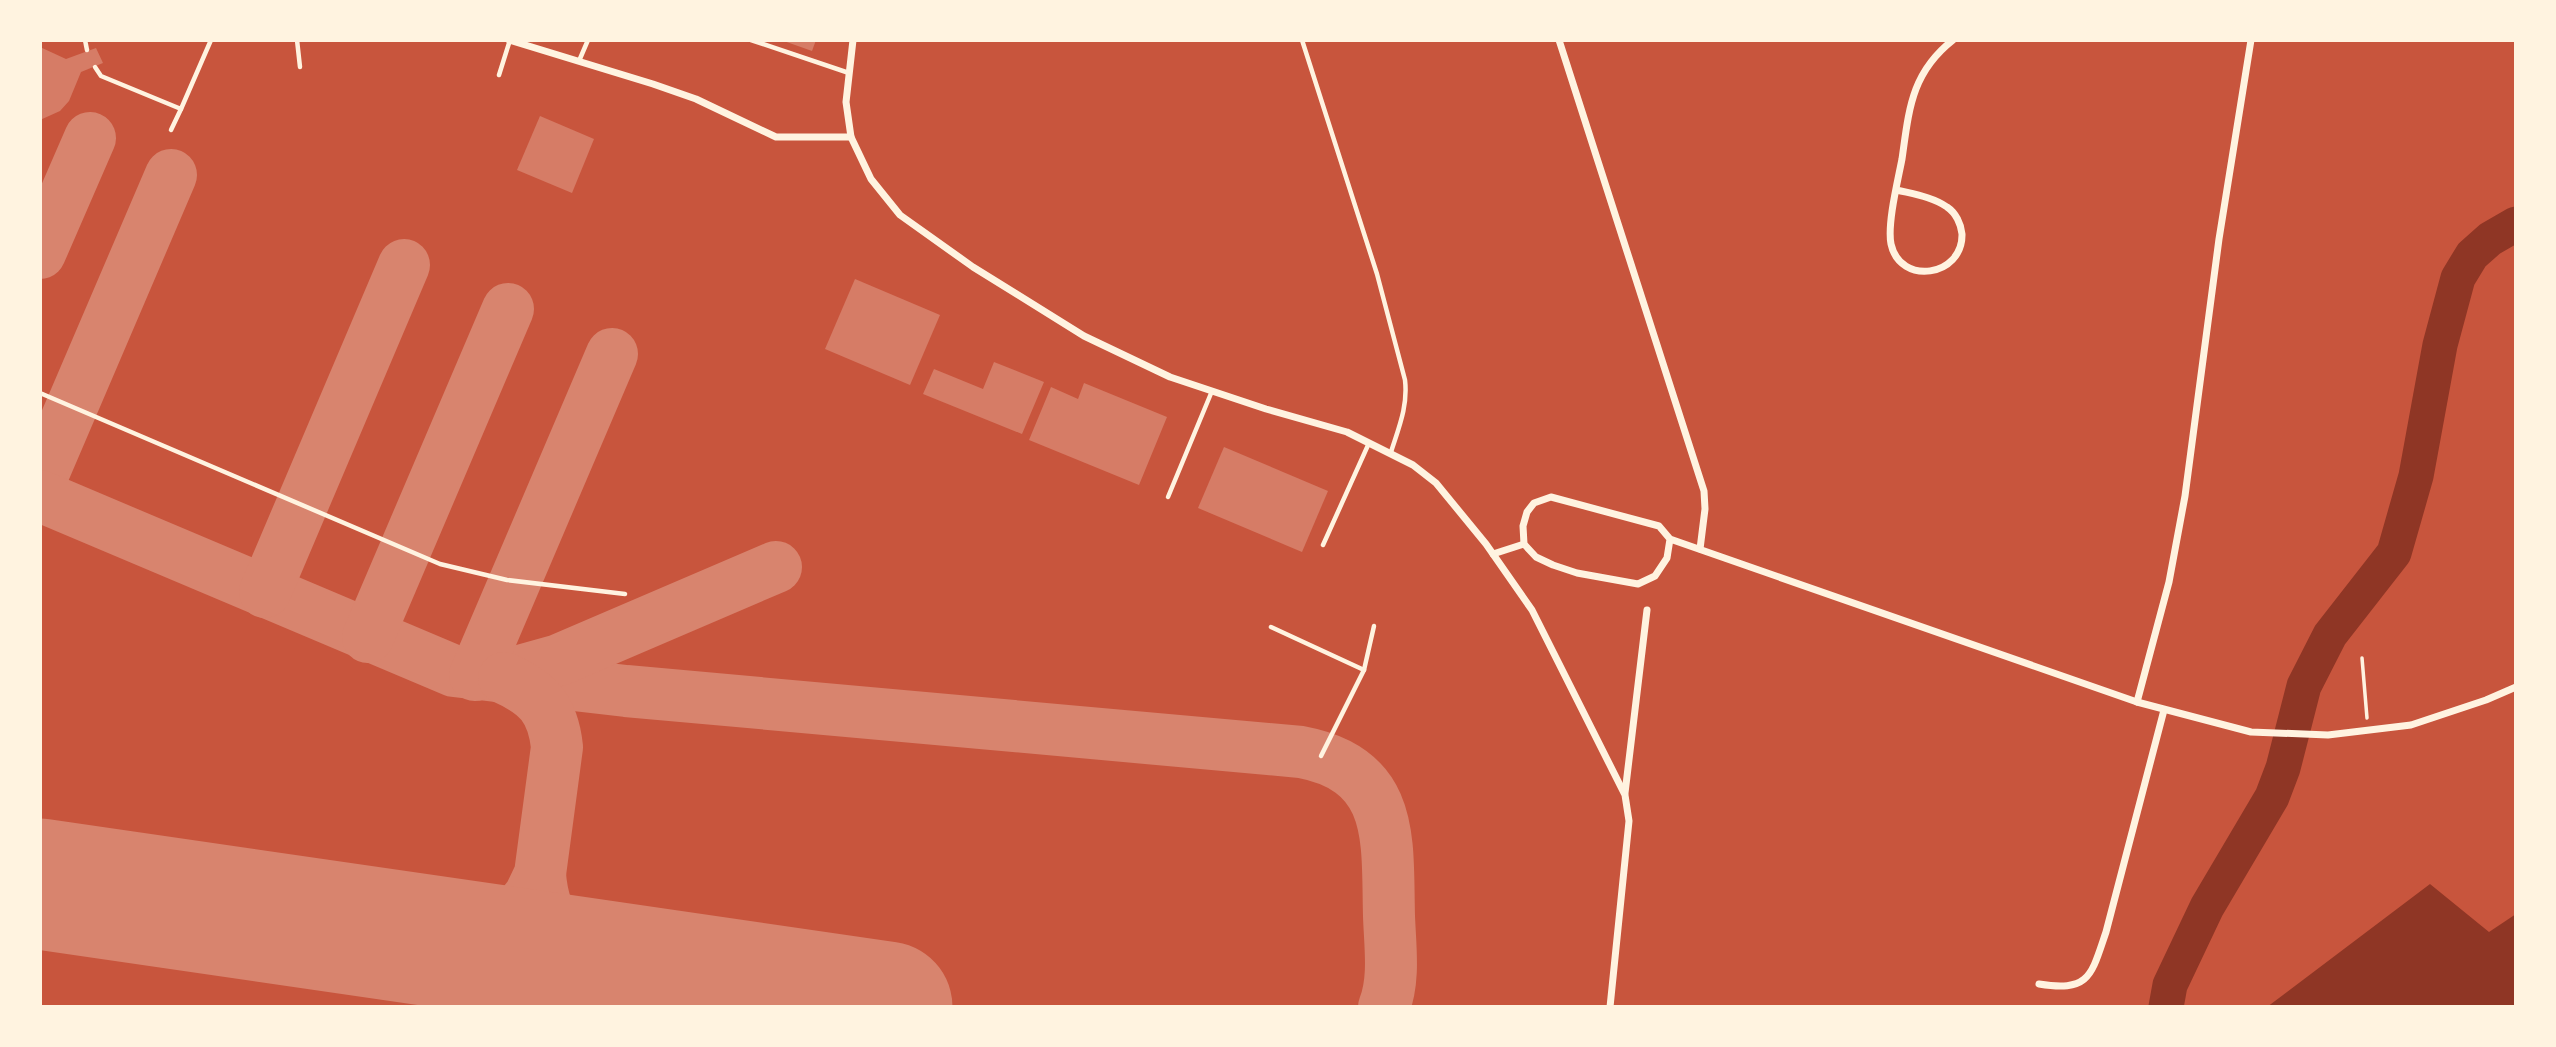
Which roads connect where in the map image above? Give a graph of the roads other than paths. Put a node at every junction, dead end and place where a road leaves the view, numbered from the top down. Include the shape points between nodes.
1 (85, 40) edge
2 (211, 40) edge
3 (297, 40) edge
4 (510, 40) edge
5 (588, 40) edge
6 (853, 40) edge
7 (1302, 40) edge
8 (1559, 40) edge
9 (1953, 40) edge
10 (2251, 40) edge
11 (753, 41) edge
12 (531, 43) edge
13 (87, 50) dead end
14 (579, 61) junction
15 (95, 67) dead end
16 (300, 67) dead end
17 (849, 73) junction
18 (499, 75) dead end
19 (181, 109) junction
20 (171, 130) dead end
21 (851, 137) junction
22 (1896, 190) junction
23 (1212, 391) junction
24 (40, 393) edge
25 (1370, 442) junction
26 (1391, 452) junction
27 (1168, 497) dead end
28 (1671, 539) junction
29 (1524, 544) junction
30 (1323, 545) dead end
31 (1700, 549) junction
32 (1493, 554) junction
33 (625, 594) dead end
34 (1647, 610) dead end
35 (1374, 626) dead end
36 (1271, 627) dead end
37 (1364, 670) junction
38 (2516, 687) edge
39 (2137, 702) junction
40 (2164, 710) junction
41 (1321, 756) dead end
42 (1625, 795) junction
43 (2039, 984) dead end
44 (1610, 1007) edge

1 - 13 lane
2 - 19 lane
3 - 16 lane
4 - 12 street
4 - 18 lane
5 - 14 lane
6 - 17 street
7 - 26 lane via 1377,274 1405,380 1404,413
8 - 31 street via 1704,491
9 - 22 street via 1929,62 1913,93
10 - 39 street via 2185,496 2169,582
11 - 17 lane
12 - 14 street
14 - 21 street via 696,99 776,137
15 - 19 lane via 101,76
17 - 21 street via 846,102
19 - 20 lane
21 - 23 street via 870,179 900,215 937,243 1084,336 1170,377
22 - 22 street via 1890,229 1893,251 1908,268 1941,269 1958,253 1962,230 1958,218 1939,202
23 - 25 street
23 - 27 lane
24 - 33 lane via 440,564 507,580
25 - 26 street
25 - 30 lane
26 - 32 street via 1436,483
28 - 29 street via 1656,576 1638,584 1553,565
28 - 29 street via 1659,526 1551,497 1534,503 1527,512
28 - 31 street
29 - 32 street
31 - 39 street
32 - 42 street via 1532,610
34 - 42 street
35 - 37 lane
36 - 37 lane
37 - 41 lane
38 - 40 street via 2411,725 2328,734 2251,732
39 - 40 street
40 - 43 street via 2095,966 2083,981 2063,988
42 - 44 street via 1629,821

